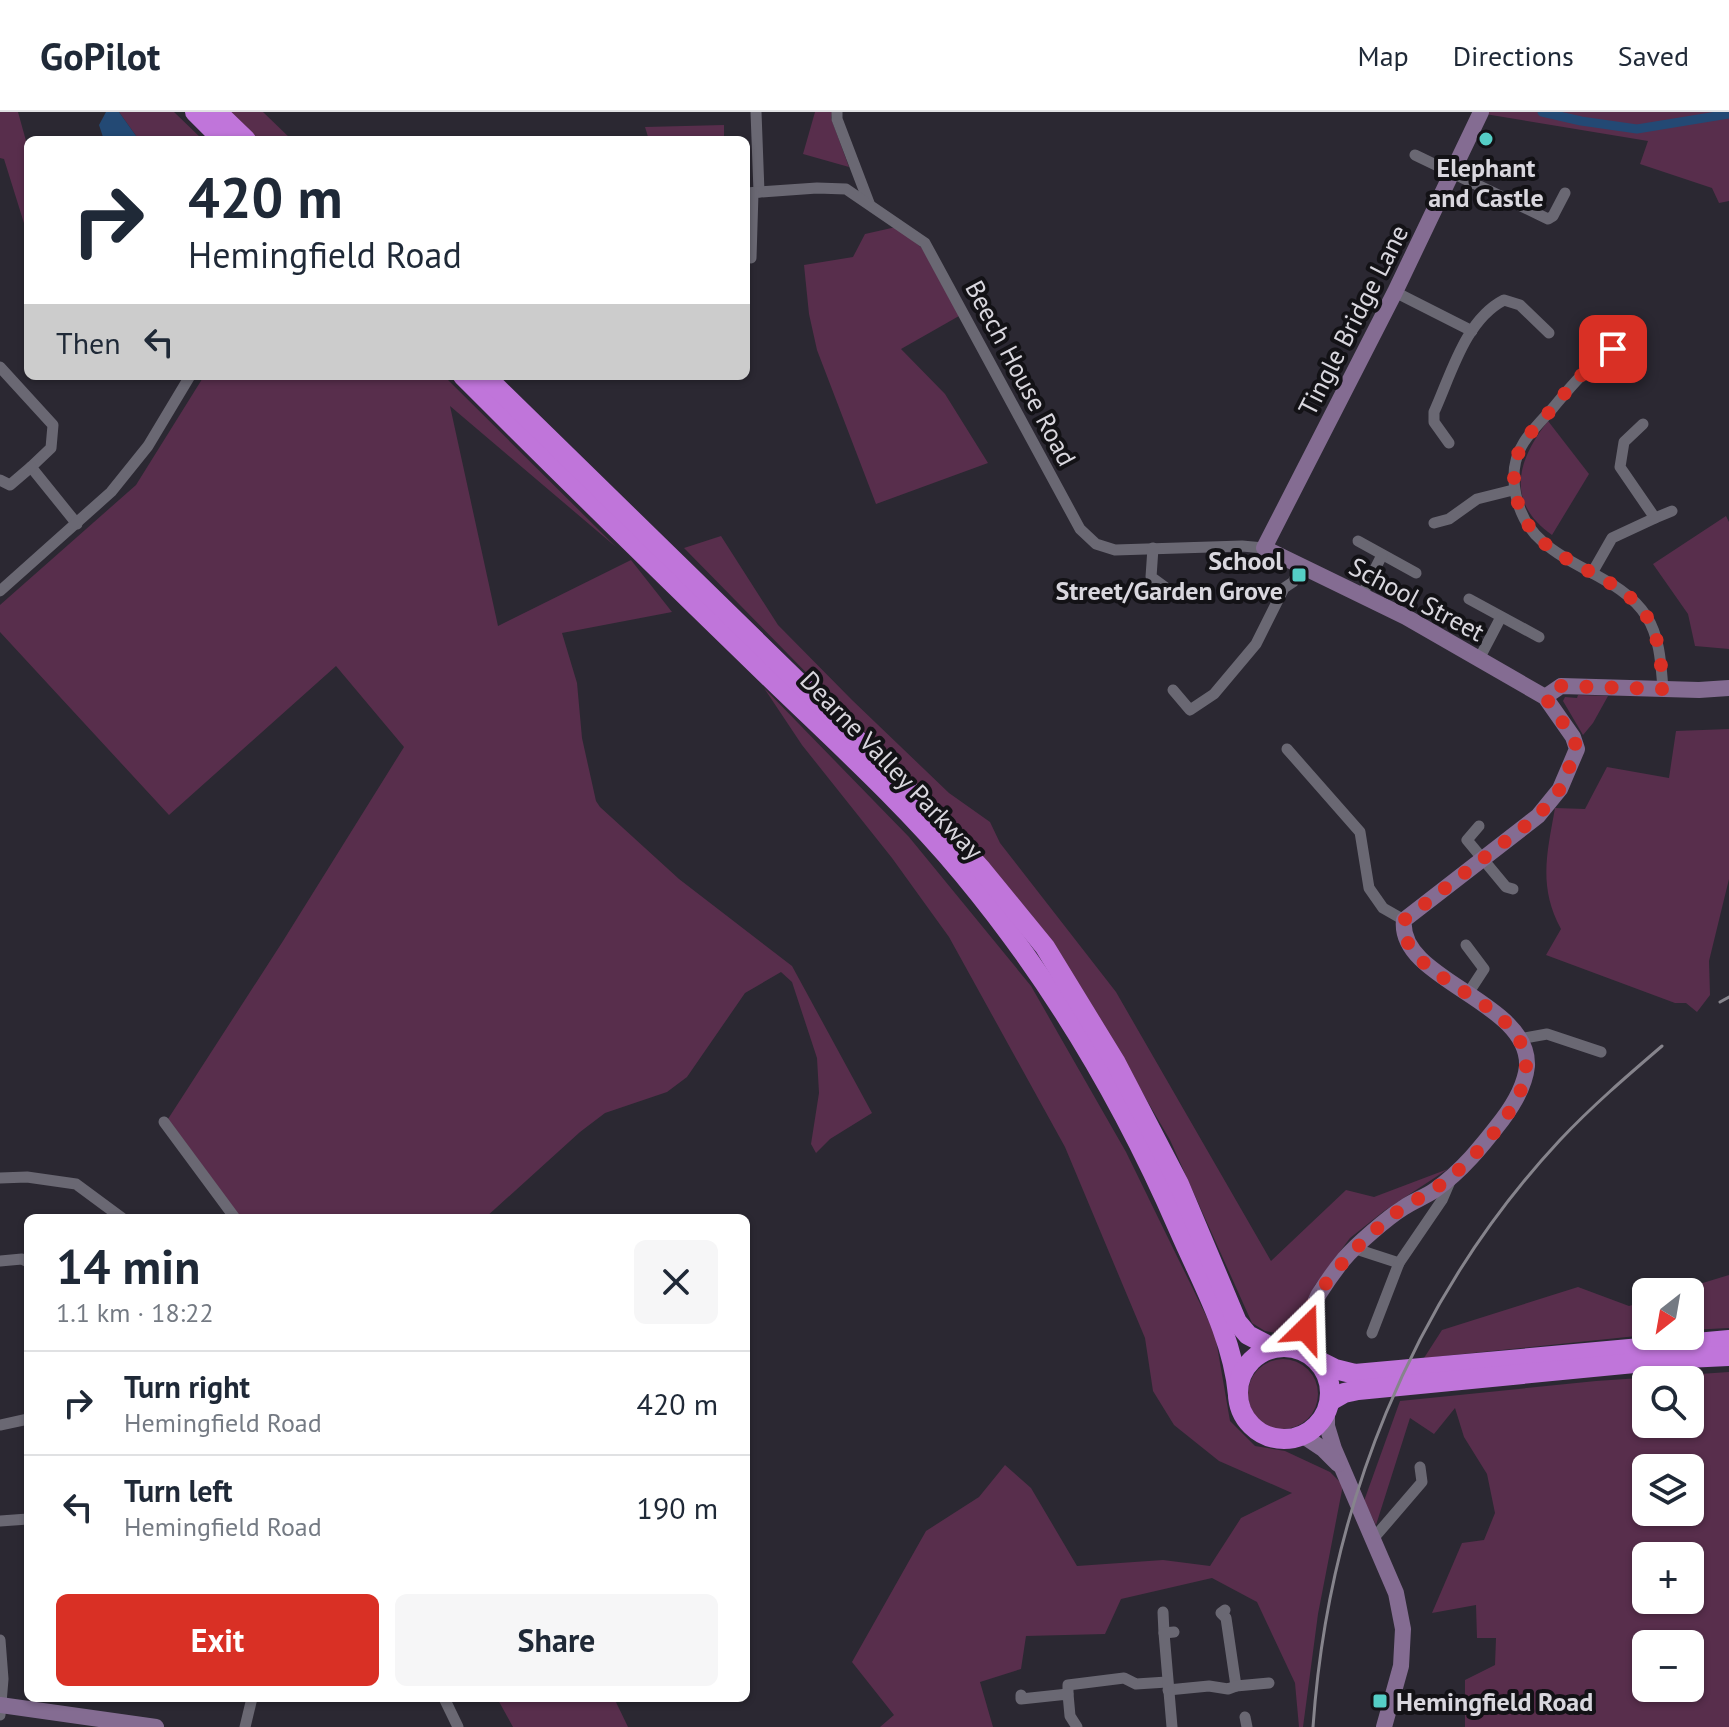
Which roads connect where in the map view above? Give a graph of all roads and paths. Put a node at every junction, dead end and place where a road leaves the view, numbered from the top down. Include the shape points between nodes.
1 (195, 112) edge
2 (217, 112) edge
3 (756, 112) edge
4 (837, 112) edge
5 (1481, 112) edge
6 (219, 136) edge
7 (242, 136) edge
8 (1415, 155) dead end
9 (1453, 172) junction
10 (753, 193) edge
11 (1565, 193) dead end
12 (869, 203) junction
13 (751, 258) dead end
14 (1395, 292) junction
15 (1472, 331) junction
16 (1549, 333) dead end
17 (1613, 349) dead end
18 (0, 367) edge
19 (188, 380) edge
20 (467, 380) edge
21 (489, 380) edge
22 (1643, 424) dead end
23 (1449, 443) dead end
24 (31, 467) junction
25 (1620, 467) junction
26 (1606, 470) dead end
27 (5, 482) edge
28 (1513, 490) junction
29 (1672, 511) dead end
30 (1655, 518) junction
31 (1434, 523) dead end
32 (77, 524) junction
33 (1358, 541) dead end
34 (1153, 548) junction
35 (1264, 548) junction
36 (1382, 555) junction
37 (1301, 566) junction
38 (1416, 573) dead end
39 (1592, 573) junction
40 (1166, 588) dead end
41 (0, 591) edge
42 (1362, 595) junction
43 (1469, 599) dead end
44 (1501, 617) junction
45 (1539, 637) dead end
46 (1479, 659) junction
47 (1729, 688) edge
48 (1663, 689) junction
49 (1173, 690) dead end
50 (1545, 697) junction
51 (1287, 749) dead end
52 (1479, 826) dead end
53 (1482, 858) junction
54 (1513, 889) dead end
55 (1404, 920) junction
56 (1466, 945) dead end
57 (1467, 995) junction
58 (1519, 1039) junction
59 (1601, 1052) dead end
60 (164, 1122) dead end
61 (1453, 1175) junction
62 (0, 1178) edge
63 (117, 1214) edge
64 (232, 1214) edge
65 (1356, 1249) junction
66 (24, 1260) edge
67 (0, 1261) edge
68 (1399, 1263) junction
69 (1306, 1321) junction
70 (1372, 1333) dead end
71 (1729, 1340) edge
72 (1276, 1348) junction
73 (1729, 1356) edge
74 (1315, 1358) junction
75 (1440, 1374) junction
76 (1357, 1382) junction
77 (1238, 1395) junction
78 (1328, 1405) junction
79 (24, 1420) edge
80 (0, 1425) edge
81 (1302, 1435) junction
82 (1420, 1467) dead end
83 (1342, 1470) junction
84 (24, 1519) edge
85 (0, 1521) edge
86 (1373, 1539) junction
87 (1225, 1610) dead end
88 (1163, 1612) dead end
89 (0, 1640) edge
90 (1269, 1683) dead end
91 (1168, 1686) junction
92 (1236, 1686) junction
93 (1068, 1694) junction
94 (1021, 1695) dead end
95 (251, 1702) edge
96 (446, 1702) edge
97 (0, 1709) edge
98 (156, 1727) edge
99 (245, 1727) edge
100 (458, 1727) edge
101 (1077, 1727) edge
102 (1172, 1727) edge
103 (1384, 1727) edge

1 - 6 highway
2 - 7 highway
3 - 10 street
4 - 12 street
5 - 9 street, Tingle Bridge Lane
8 - 9 street
9 - 11 street via 1548,219
9 - 14 street, Tingle Bridge Lane
10 - 12 street, Beech House Road via 846,189
10 - 13 street
12 - 34 street, Beech House Road via 925,243 934,256 1080,529 1096,544 1115,550
14 - 15 street
14 - 35 street, Tingle Bridge Lane
15 - 16 street via 1491,307 1504,300 1520,305
15 - 23 street via 1434,412 1434,422
17 - 28 street via 1586,368 1523,443
18 - 24 street via 53,425 51,448
19 - 32 street via 148,446
20 - 77 highway, Dearne Valley Parkway via 897,801 963,874 1033,965 1162,1189 1225,1335
21 - 72 highway, Dearne Valley Parkway via 920,801 1045,947 1116,1063 1179,1184 1237,1322 1248,1335
22 - 25 street via 1627,438
24 - 27 street
24 - 32 street
25 - 26 street
25 - 30 street
28 - 31 street via 1477,499
28 - 39 street via 1543,542
29 - 30 street
30 - 39 street via 1612,538
32 - 41 street
33 - 36 street
34 - 35 street, Beech House Road
34 - 40 street via 1151,577
35 - 37 street, School Street
36 - 38 street
36 - 42 street
37 - 42 street, School Street
37 - 49 street via 1256,644 1214,694 1190,710
39 - 48 street via 1630,598 1648,618 1659,649
42 - 46 street, School Street
43 - 44 street
44 - 45 street
44 - 46 street
46 - 50 street, School Street
47 - 48 street
48 - 50 street via 1561,686
50 - 53 street via 1577,749 1560,789 1538,816
51 - 55 street via 1360,832 1369,888 1383,908
52 - 53 street via 1467,840
53 - 54 street
53 - 55 street
55 - 57 street via 1407,944
56 - 57 street via 1484,969
57 - 58 street via 1500,1016
58 - 59 street via 1547,1034
58 - 61 street via 1527,1063 1523,1085 1478,1151
60 - 64 street
61 - 65 street via 1400,1210
61 - 68 street
62 - 63 street via 76,1184
65 - 68 street
65 - 69 street via 1319,1294
66 - 67 street
68 - 70 street
69 - 72 street
69 - 74 street
71 - 75 highway
72 - 74 highway via 1297,1349
72 - 77 highway via 1247,1366
73 - 75 highway
74 - 76 highway
74 - 78 highway via 1328,1379
75 - 76 highway
76 - 78 highway
77 - 81 highway via 1245,1416 1261,1432 1282,1439
78 - 81 highway via 1318,1425
78 - 83 street via 1329,1434
79 - 80 street
81 - 83 street
82 - 86 street via 1422,1482
83 - 86 street
84 - 85 street
86 - 103 street via 1396,1593 1403,1629 1401,1666
87 - 92 street via 1221,1613
88 - 91 street via 1169,1633
89 - 97 street
90 - 92 street
91 - 92 street
91 - 93 street via 1124,1678 1068,1685
91 - 102 street
93 - 94 street
93 - 101 street
95 - 99 street
96 - 100 street
97 - 98 street

